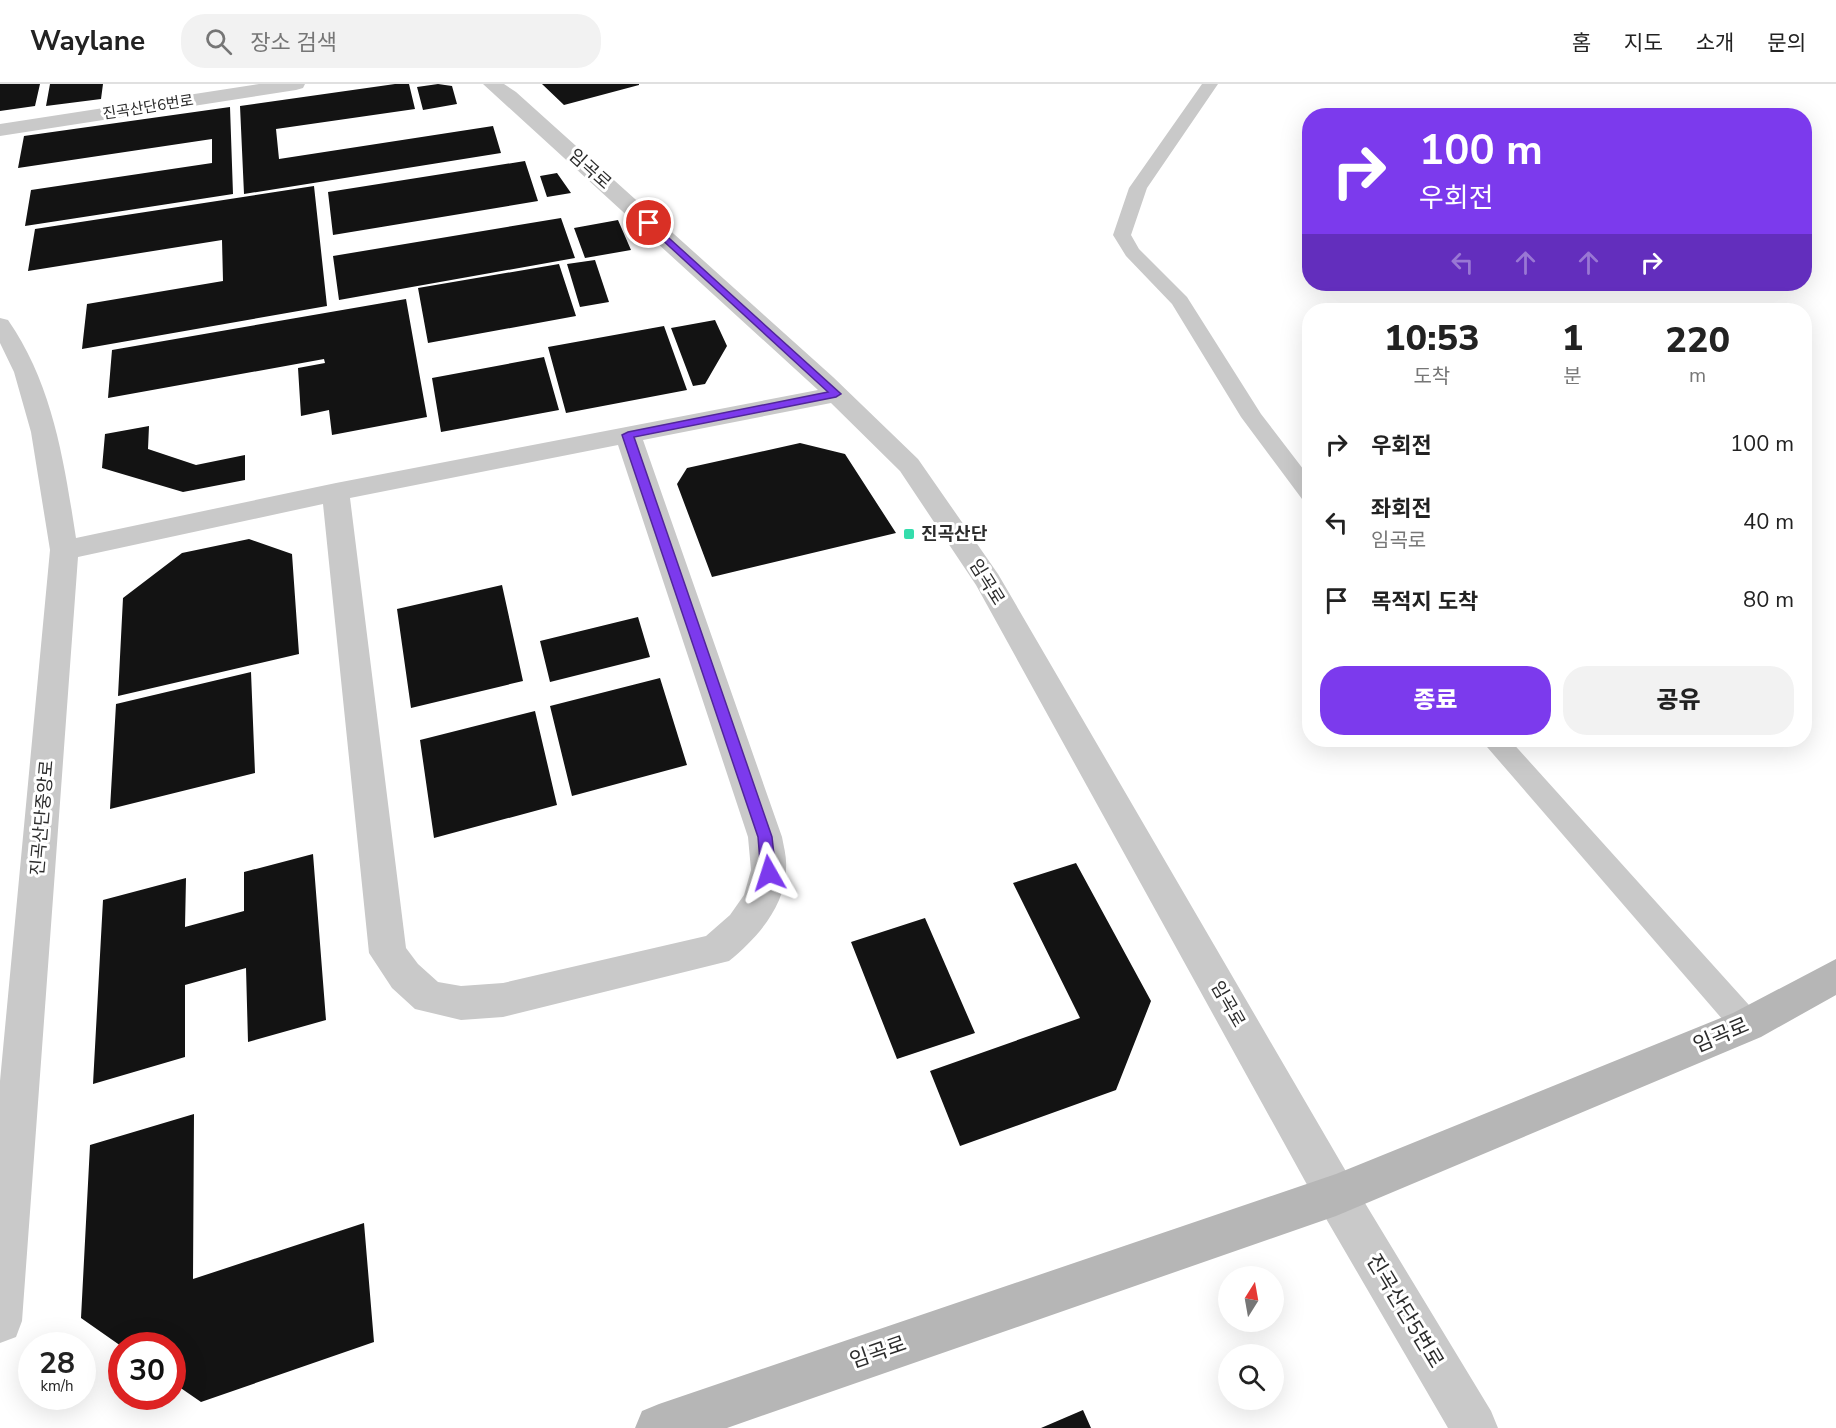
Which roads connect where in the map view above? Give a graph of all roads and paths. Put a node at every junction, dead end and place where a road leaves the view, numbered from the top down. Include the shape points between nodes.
1 (296, 84) edge
2 (492, 84) edge
3 (1210, 84) edge
4 (0, 130) edge
5 (0, 324) edge
6 (836, 394) junction
7 (628, 435) junction
8 (1302, 483) edge
9 (336, 492) junction
10 (64, 550) junction
11 (1500, 747) edge
12 (1836, 976) edge
13 (1747, 1025) junction
14 (1336, 1195) junction
15 (0, 1322) edge
16 (659, 1428) edge
17 (1474, 1428) edge

1 - 4 street, 진곡산단6번로
2 - 6 street, 임곡로
3 - 8 lane via 1138,188 1122,235 1132,252 1180,301 1252,417
5 - 10 street, 진곡산단중앙로 via 32,384 54,482
6 - 7 street
6 - 14 street, 임곡로 via 909,465 988,581
7 - 9 street
7 - 9 street via 765,837 769,873 759,903 744,927 717,950 503,1000 461,1003 428,998 388,953
9 - 10 street
10 - 15 street, 진곡산단중앙로
11 - 13 lane
12 - 13 main road, 임곡로
13 - 14 main road, 임곡로
14 - 16 main road, 임곡로
14 - 17 street, 진곡산단5번로

